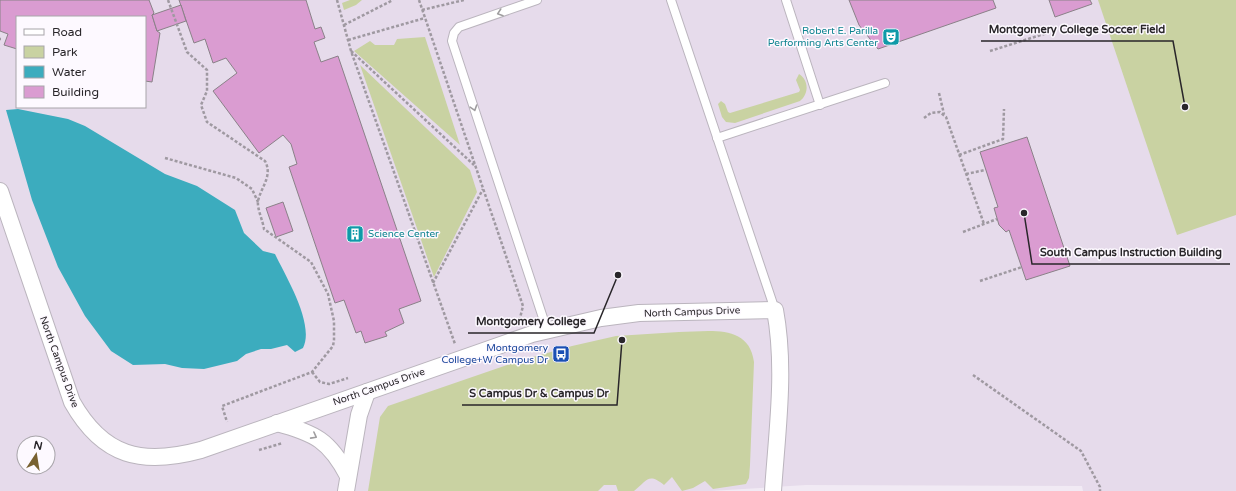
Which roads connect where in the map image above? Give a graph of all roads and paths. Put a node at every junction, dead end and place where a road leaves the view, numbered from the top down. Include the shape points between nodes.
1 (168, 0) edge
2 (337, 0) edge
3 (393, 0) edge
4 (419, 0) edge
5 (464, 0) edge
6 (537, 0) edge
7 (671, 0) edge
8 (786, 0) edge
9 (422, 10) junction
10 (425, 18) junction
11 (344, 25) junction
12 (1047, 33) dead end
13 (348, 40) junction
14 (351, 51) junction
15 (990, 51) dead end
16 (884, 83) dead end
17 (939, 93) dead end
18 (820, 104) junction
19 (1004, 109) dead end
20 (944, 114) junction
21 (924, 118) dead end
22 (717, 138) junction
23 (959, 155) junction
24 (164, 158) dead end
25 (475, 166) junction
26 (985, 170) dead end
27 (966, 174) junction
28 (483, 189) junction
29 (0, 191) edge
30 (258, 202) junction
31 (997, 219) dead end
32 (984, 224) junction
33 (963, 232) dead end
34 (1022, 267) dead end
35 (980, 281) dead end
36 (433, 284) junction
37 (775, 310) junction
38 (520, 318) dead end
39 (547, 330) junction
40 (455, 344) dead end
41 (973, 375) dead end
42 (367, 392) junction
43 (227, 422) dead end
44 (277, 423) junction
45 (288, 442) dead end
46 (254, 451) dead end
47 (347, 484) edge
48 (773, 491) edge
49 (1100, 491) edge

1 - 30 path via 187,52 208,70 207,91 201,105 207,122 265,161 268,167
2 - 11 path
3 - 11 path
4 - 9 path
5 - 9 path
6 -> 39 lane via 459,27 454,33 453,46
7 - 22 lane
8 - 18 lane
9 - 10 path
10 - 13 path
10 - 25 path
11 - 13 path
12 - 15 path
13 - 14 path
14 - 25 path
14 - 36 path
16 - 18 lane
17 - 20 path
18 - 22 lane
19 - 23 path via 1003,139
20 - 21 path via 931,113
20 - 23 path
22 - 37 lane
23 - 27 path
24 - 30 path via 236,178 252,189
25 - 28 path
26 - 27 path
27 - 32 path
28 - 36 path
28 - 38 path via 524,306
29 - 44 street, North Campus Drive via 67,388 83,422 96,434 114,448 133,455 156,458 180,456 201,450
30 - 43 path via 264,229 311,262 328,294 334,321 334,340 333,346 312,372 222,406
31 - 32 path
32 - 33 path
34 - 35 path
36 - 40 path
37 - 39 street, North Campus Drive via 639,313
37 - 48 street via 780,335 780,375
39 - 42 street, North Campus Drive
41 - 49 path via 1081,451
42 - 44 street, North Campus Drive
42 - 47 street via 359,415
44 -> 47 street via 304,431 331,448
45 - 46 path

